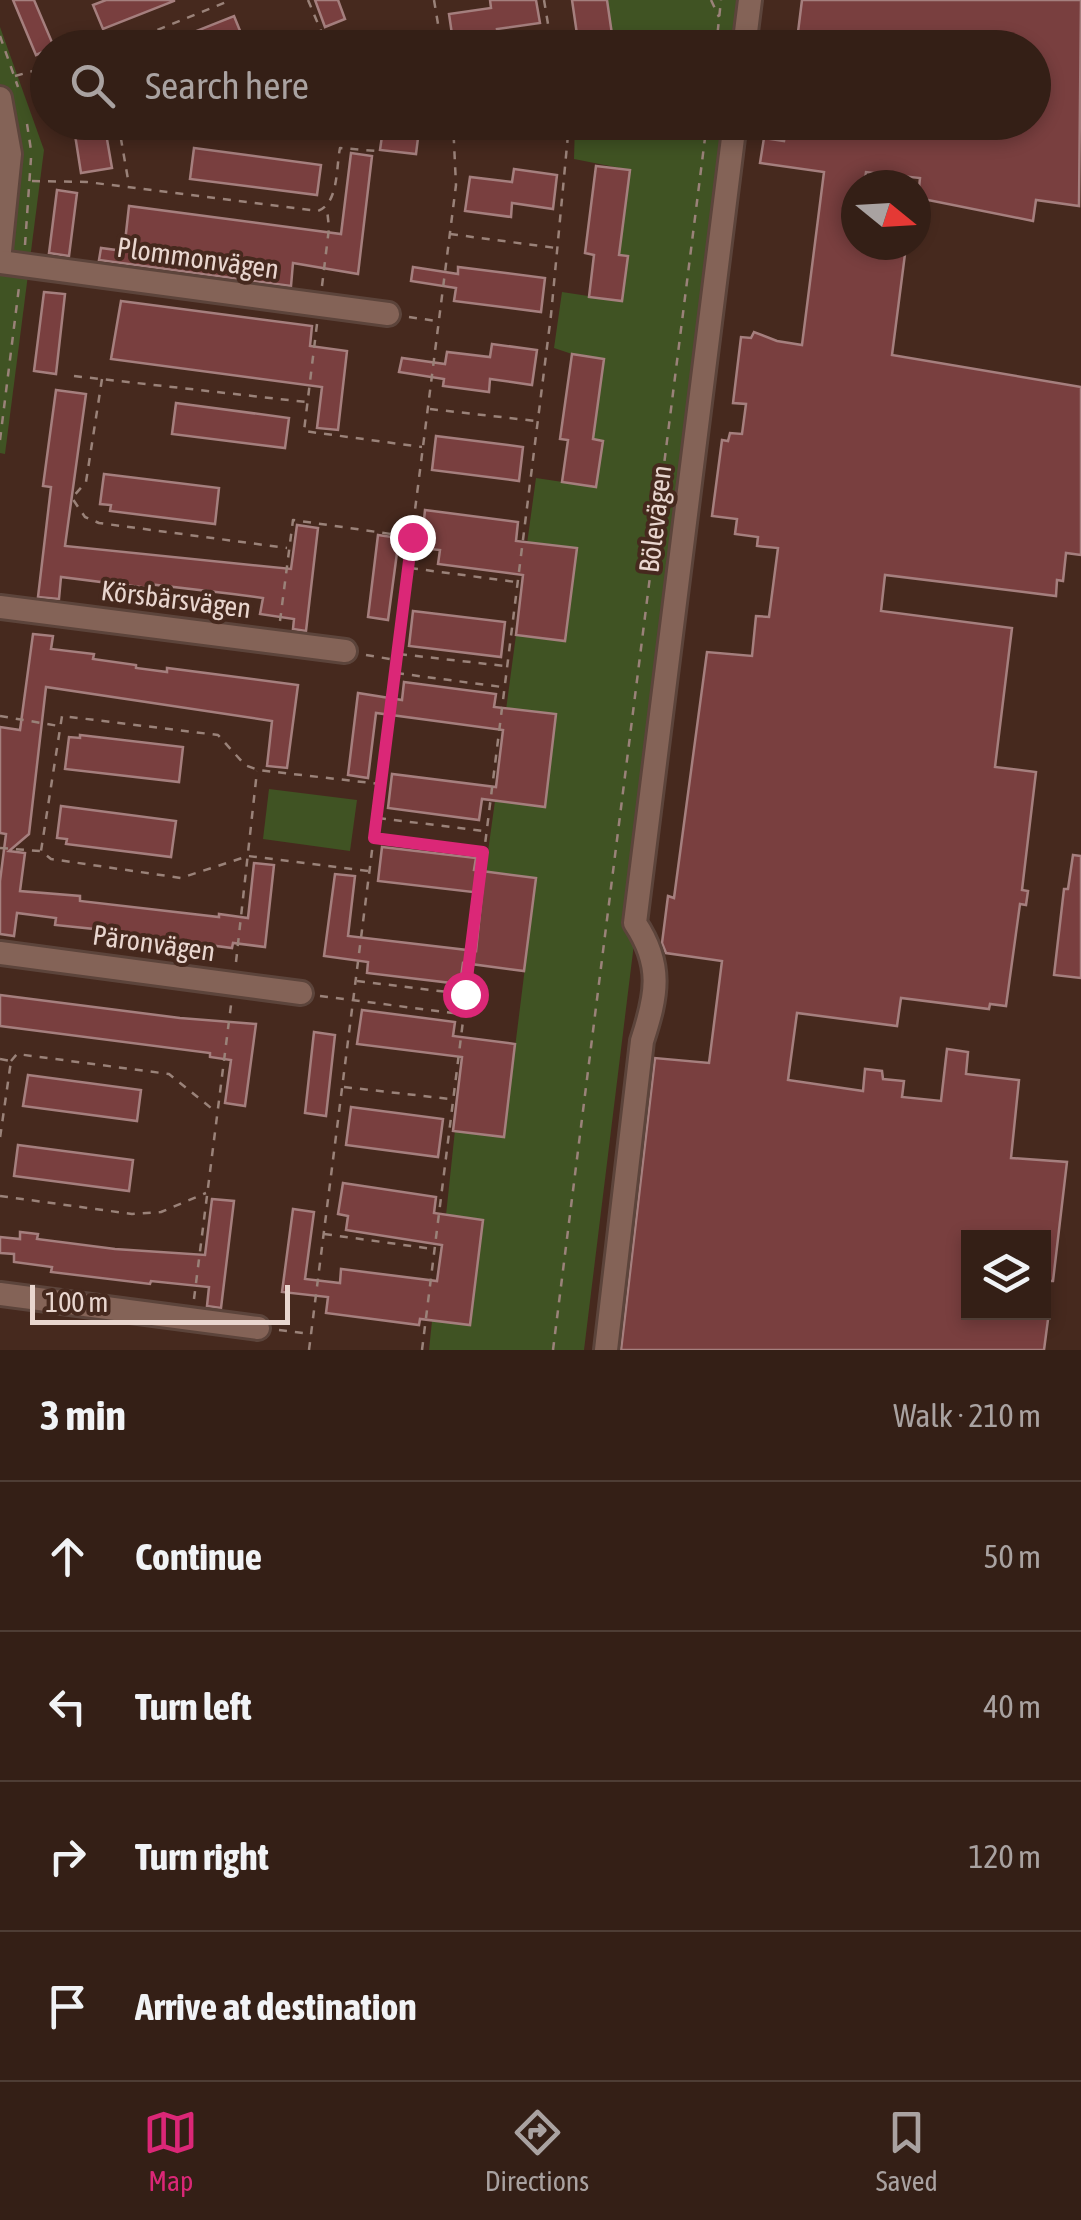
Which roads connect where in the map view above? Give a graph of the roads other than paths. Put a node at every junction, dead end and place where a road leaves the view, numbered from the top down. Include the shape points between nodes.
1 (750, 0) edge
2 (746, 30) edge
3 (0, 98) edge
4 (732, 140) edge
5 (0, 251) edge
6 (0, 262) edge
7 (388, 314) road end
8 (0, 606) edge
9 (344, 651) road end
10 (0, 952) edge
11 (301, 993) road end
12 (0, 1294) edge
13 (258, 1328) road end
14 (606, 1350) edge

1 - 2 street
3 - 5 street via 10,154
4 - 14 street, Bölevägen via 635,923 651,948 654,1004 642,1041
6 - 7 street, Plommonvägen
8 - 9 street, Körsbärsvägen
10 - 11 street, Päronvägen
12 - 13 street

